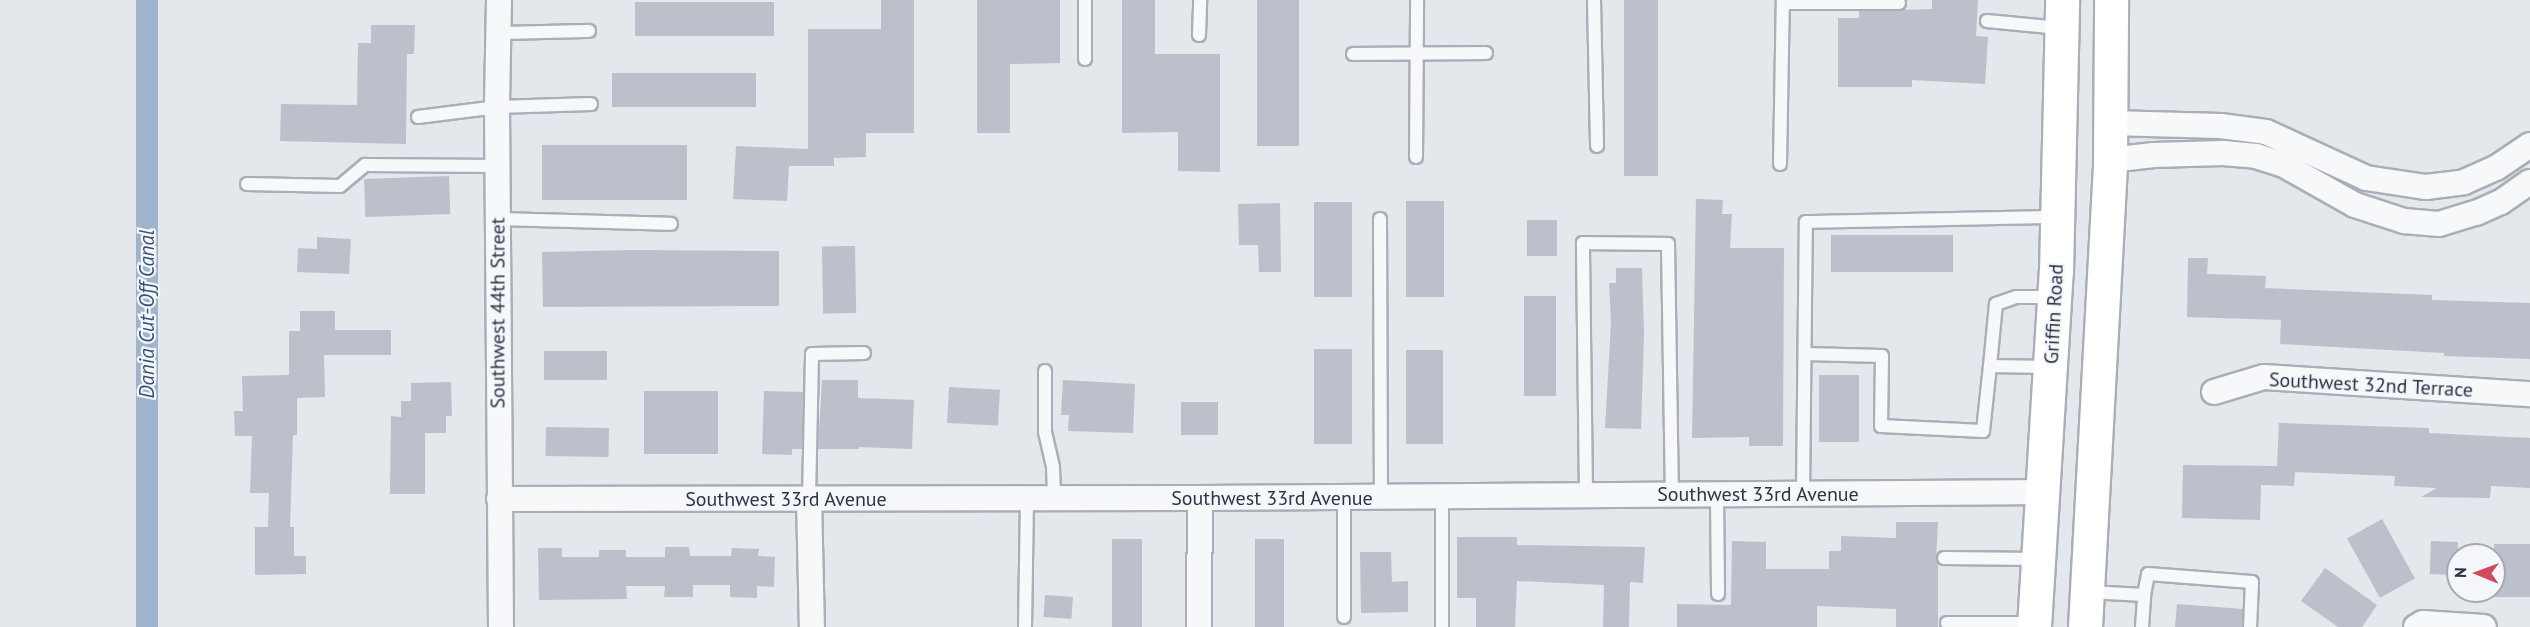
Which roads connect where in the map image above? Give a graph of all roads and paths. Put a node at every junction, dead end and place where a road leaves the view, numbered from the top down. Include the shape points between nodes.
1 (499, 0) edge
2 (1085, 0) edge
3 (1200, 0) edge
4 (1417, 0) edge
5 (1594, 0) edge
6 (2111, 0) edge
7 (1783, 2) edge
8 (1899, 3) dead end
9 (2062, 14) edge
10 (1987, 21) dead end
11 (589, 31) dead end
12 (499, 33) junction
13 (1199, 35) dead end
14 (1417, 53) junction
15 (1486, 53) dead end
16 (1353, 54) dead end
17 (1085, 59) dead end
18 (591, 104) dead end
19 (496, 107) junction
20 (418, 117) dead end
21 (2109, 123) junction
22 (2530, 145) edge
23 (1597, 146) dead end
24 (1416, 157) dead end
25 (2110, 160) junction
26 (1780, 164) dead end
27 (497, 166) junction
28 (2530, 182) edge
29 (247, 184) dead end
30 (2058, 217) junction
31 (497, 219) junction
32 (1380, 219) dead end
33 (671, 224) dead end
34 (2055, 297) junction
35 (864, 352) dead end
36 (1805, 354) junction
37 (1990, 366) junction
38 (1045, 371) dead end
39 (2051, 375) junction
40 (2214, 392) dead end
41 (2530, 394) edge
42 (2094, 473) junction
43 (2044, 492) junction
44 (1803, 494) junction
45 (1586, 495) junction
46 (1672, 495) junction
47 (1717, 495) junction
48 (1344, 497) junction
49 (1381, 497) junction
50 (1442, 497) junction
51 (1054, 498) junction
52 (1200, 498) junction
53 (500, 499) junction
54 (809, 499) junction
55 (1027, 499) junction
56 (1944, 558) dead end
57 (2039, 559) junction
58 (2088, 592) junction
59 (1718, 594) dead end
60 (2144, 595) junction
61 (1344, 617) dead end
62 (1947, 623) dead end
63 (2034, 625) edge
64 (501, 627) edge
65 (812, 627) edge
66 (1025, 627) edge
67 (1199, 627) edge
68 (1442, 627) edge
69 (2085, 627) edge
70 (2142, 627) edge
71 (2250, 627) edge
72 (2416, 627) edge
73 (2484, 627) edge

1 - 12 street, Southwest 44th Street
2 - 17 lane
3 - 13 lane
4 - 14 lane
5 - 23 lane
6 - 21 main road
7 - 8 lane
7 - 26 lane
9 - 10 lane
9 - 30 main road, Griffin Road
11 - 12 lane
12 - 19 street, Southwest 44th Street
14 - 15 lane
14 - 16 lane
14 - 24 lane
18 - 19 lane
19 - 20 lane
19 - 27 street, Southwest 44th Street
21 - 22 street via 2222,126 2265,132 2366,178 2426,187 2464,182 2496,168
21 - 25 main road
25 - 28 street via 2223,153 2256,156 2284,165 2355,205 2404,221 2439,224 2501,202
25 - 42 main road
27 - 29 lane via 365,165 340,186
27 - 31 street, Southwest 44th Street
30 - 34 main road, Griffin Road
30 - 36 lane via 1806,222
31 - 33 lane
31 - 53 street, Southwest 44th Street
32 - 49 lane
34 - 37 lane via 2016,297 1996,304
34 - 39 main road, Griffin Road
35 - 54 lane via 812,354
36 - 37 lane via 1882,356 1881,426 1983,430
36 - 44 lane
37 - 39 lane
38 - 51 lane via 1045,432 1053,467
39 - 42 main road via 2066,447 2074,463
39 - 43 main road, Griffin Road
40 - 41 street, Southwest 32nd Terrace via 2264,377
42 - 58 main road
43 - 44 street, Southwest 33rd Avenue
43 - 57 main road, Griffin Road
43 - 58 main road via 2064,509 2072,525
44 - 47 street, Southwest 33rd Avenue
45 - 46 street, Southwest 33rd Avenue
45 - 46 lane via 1583,243 1668,244
45 - 50 street, Southwest 33rd Avenue
46 - 47 street, Southwest 33rd Avenue
47 - 59 lane
48 - 49 street, Southwest 33rd Avenue
48 - 52 street, Southwest 33rd Avenue
48 - 61 lane
49 - 50 street, Southwest 33rd Avenue
50 - 68 lane
51 - 52 street, Southwest 33rd Avenue
51 - 55 street, Southwest 33rd Avenue
52 - 67 street
53 - 54 street, Southwest 33rd Avenue
53 - 64 street, Southwest 44th Street
54 - 55 street, Southwest 33rd Avenue
54 - 65 street
55 - 66 lane
56 - 57 lane
57 - 63 main road, Griffin Road
58 - 60 lane
58 - 69 main road
60 - 70 lane
60 - 71 lane via 2148,574 2252,582
62 - 63 lane
72 - 73 street via 2423,623

